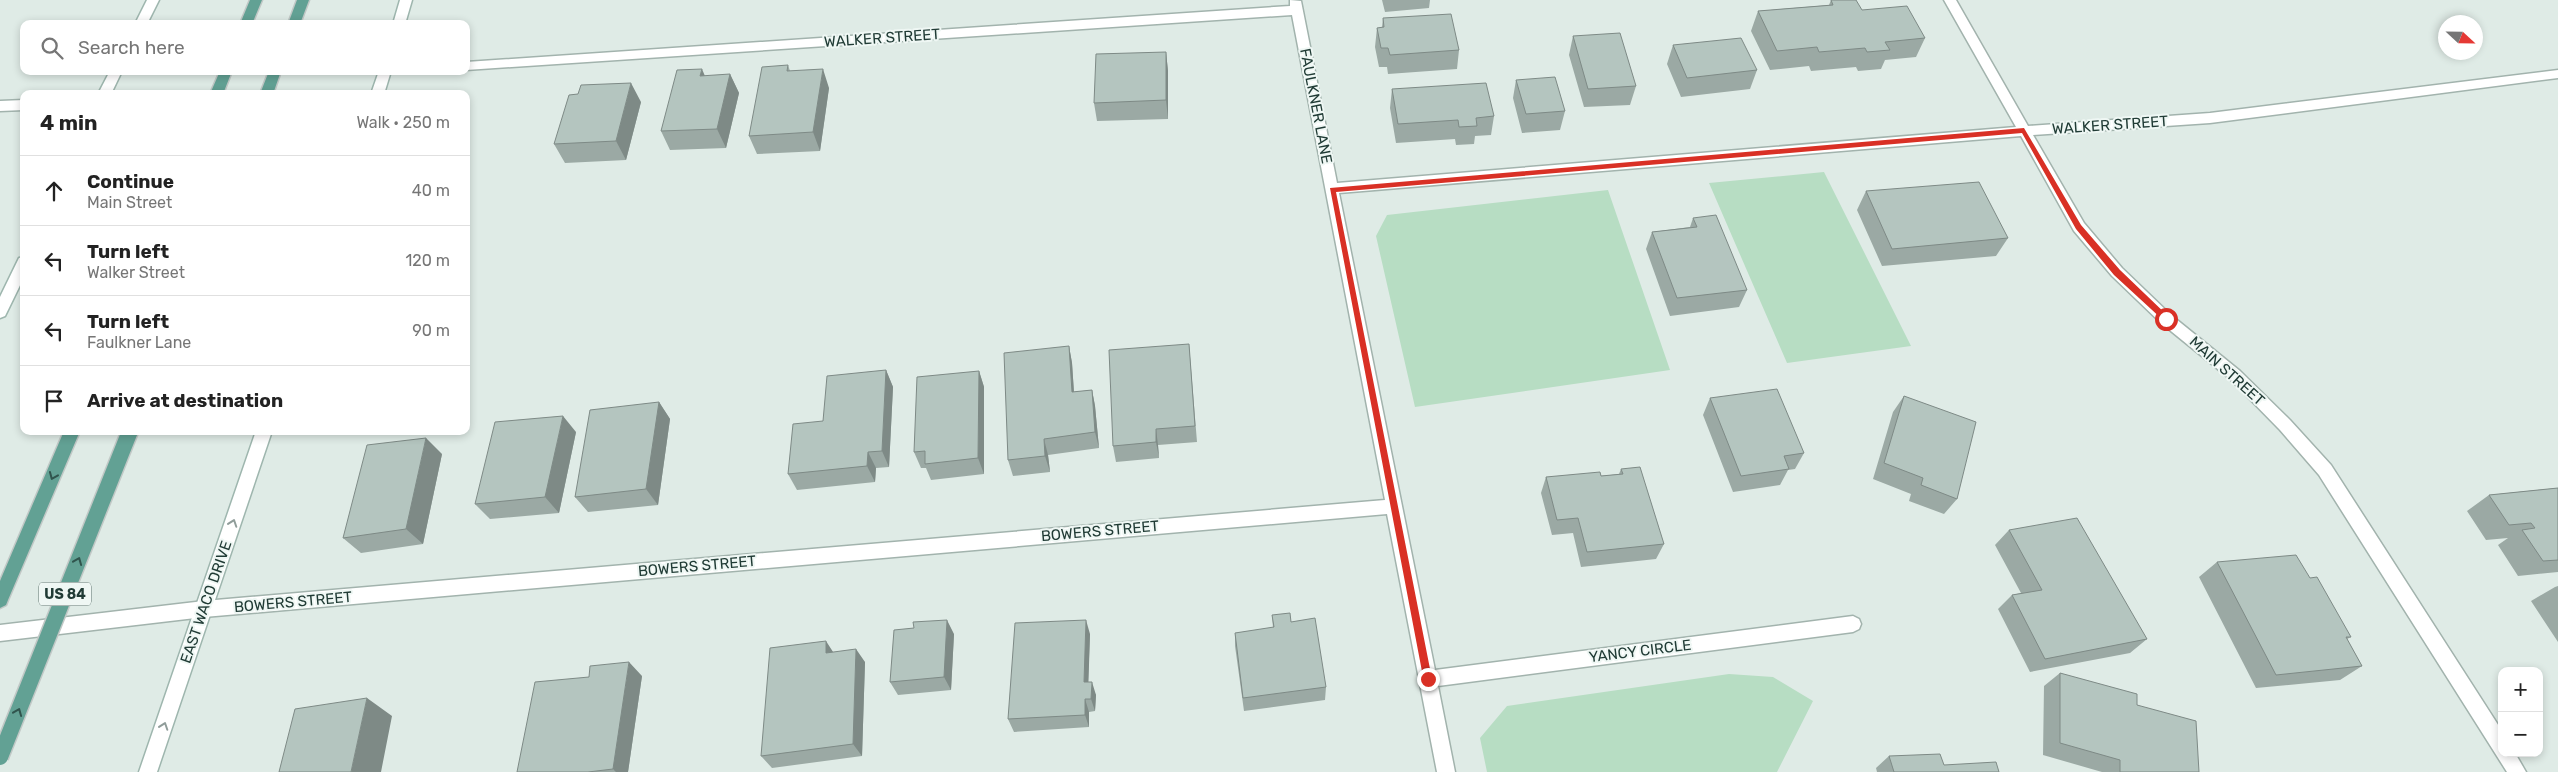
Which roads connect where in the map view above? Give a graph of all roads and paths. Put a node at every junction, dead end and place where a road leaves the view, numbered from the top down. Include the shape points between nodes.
1 (153, 0) edge
2 (256, 0) edge
3 (303, 0) edge
4 (406, 0) edge
5 (1950, 0) edge
6 (1296, 5) edge
7 (143, 20) edge
8 (248, 20) edge
9 (296, 20) edge
10 (400, 20) edge
11 (470, 66) edge
12 (2558, 74) edge
13 (114, 75) edge
14 (224, 75) edge
15 (273, 75) edge
16 (384, 75) edge
17 (106, 90) edge
18 (218, 90) edge
19 (268, 90) edge
20 (378, 90) edge
21 (20, 105) edge
22 (0, 106) edge
23 (2024, 130) junction
24 (1332, 190) junction
25 (20, 270) edge
26 (0, 312) edge
27 (70, 435) edge
28 (128, 435) edge
29 (263, 435) edge
30 (1394, 506) junction
31 (0, 600) edge
32 (204, 609) junction
33 (1853, 624) dead end
34 (0, 633) edge
35 (1428, 679) junction
36 (2498, 741) edge
37 (0, 757) edge
38 (2508, 757) edge
39 (148, 772) edge
40 (1446, 772) edge
41 (2517, 772) edge

1 - 7 street
2 - 8 main road
3 - 9 main road
4 - 10 street
5 - 23 street, MAIN STREET
6 - 11 street, WALKER STREET
6 - 24 street, FAULKNER LANE
12 - 23 street, WALKER STREET via 2210,118
13 - 17 street
14 - 18 main road
15 - 19 main road
16 - 20 street
21 - 22 street
23 - 24 street, WALKER STREET
23 - 36 street, MAIN STREET via 2079,227 2117,272 2166,319 2235,376 2325,470
24 - 30 street, FAULKNER LANE
25 - 26 street
27 -> 31 main road
37 -> 28 main road, US 84, bridge
32 -> 29 street, EAST WACO DRIVE
30 - 32 street, BOWERS STREET
30 - 35 street, FAULKNER LANE
32 - 34 street, BOWERS STREET
39 -> 32 street, EAST WACO DRIVE
33 - 35 street, YANCY CIRCLE
35 - 40 street, FAULKNER LANE
38 - 41 street

